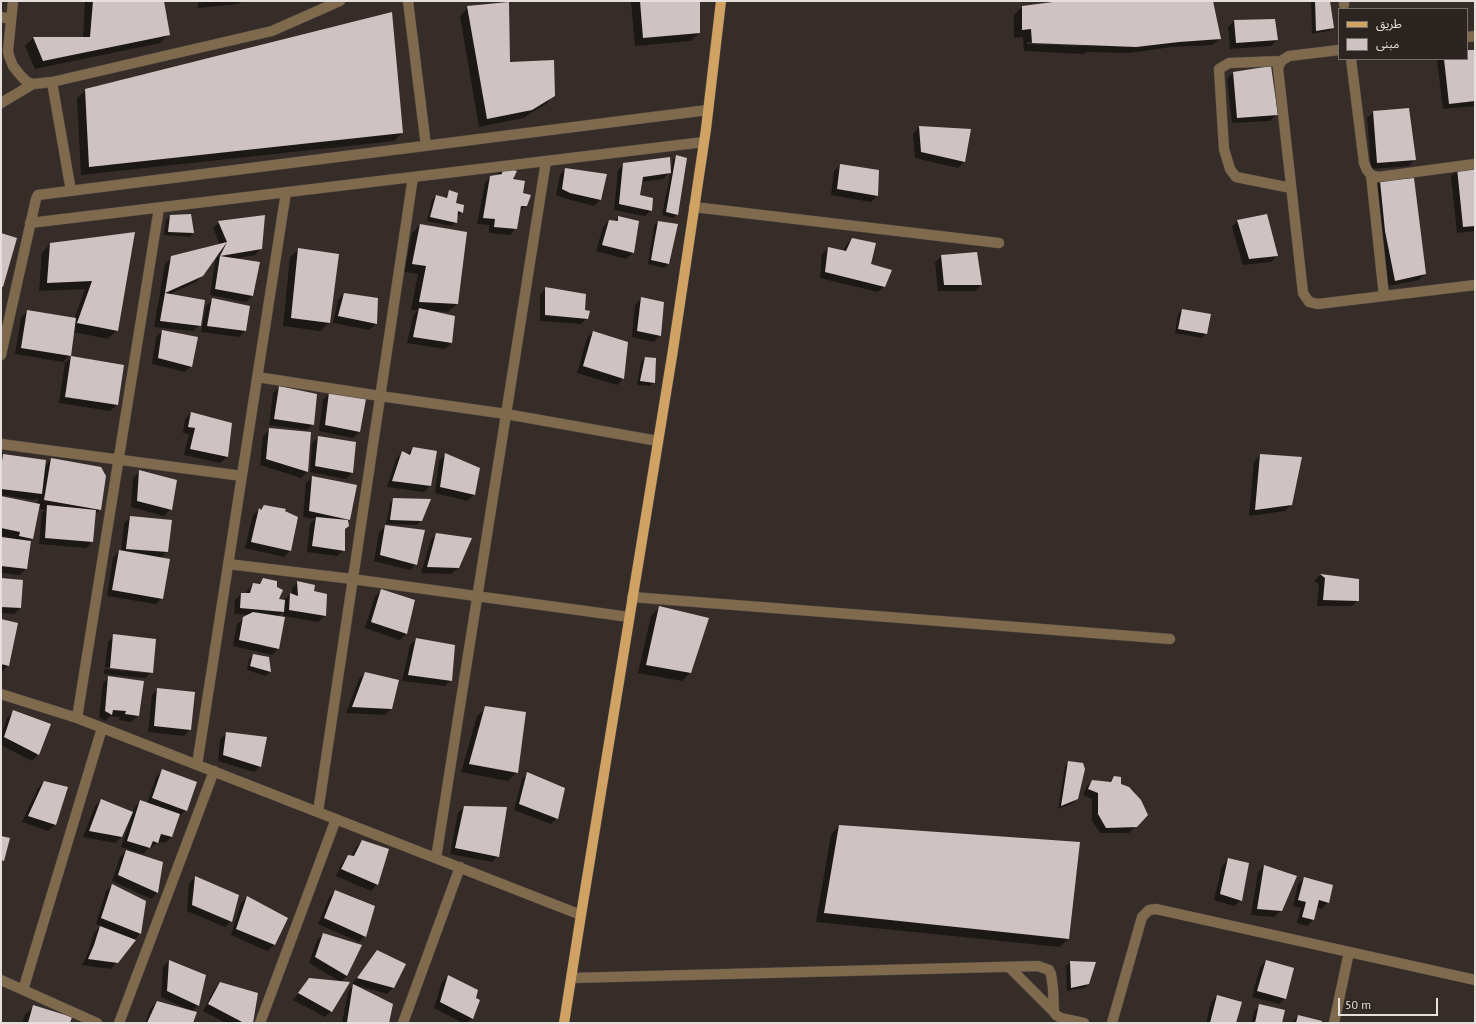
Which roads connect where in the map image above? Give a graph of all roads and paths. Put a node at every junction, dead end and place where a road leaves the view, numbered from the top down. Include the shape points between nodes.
1 (13, 1) edge
2 (340, 1) edge
3 (408, 1) edge
4 (721, 1) edge
5 (6, 18) edge
6 (1338, 50) edge
7 (1351, 60) edge
8 (1281, 61) junction
9 (52, 82) junction
10 (33, 84) junction
11 (1, 103) edge
12 (708, 110) junction
13 (704, 142) junction
14 (426, 146) junction
15 (546, 161) junction
16 (1475, 164) edge
17 (1371, 175) junction
18 (413, 177) junction
19 (1291, 188) junction
20 (71, 191) junction
21 (286, 192) junction
22 (694, 207) junction
23 (159, 208) junction
24 (30, 223) junction
25 (999, 243) dead end
26 (1475, 285) edge
27 (1384, 296) junction
28 (1, 355) edge
29 (257, 377) junction
30 (380, 396) junction
31 (506, 414) junction
32 (658, 441) junction
33 (1, 444) edge
34 (118, 459) junction
35 (242, 476) junction
36 (228, 564) junction
37 (352, 579) junction
38 (477, 597) junction
39 (632, 597) junction
40 (629, 617) junction
41 (1170, 639) dead end
42 (1, 694) edge
43 (77, 718) junction
44 (102, 728) junction
45 (197, 765) junction
46 (214, 772) junction
47 (318, 812) junction
48 (336, 819) junction
49 (436, 858) junction
50 (460, 867) junction
51 (581, 915) junction
52 (1349, 952) junction
53 (1009, 967) junction
54 (572, 978) junction
55 (1, 980) edge
56 (1475, 980) edge
57 (23, 990) junction
58 (1054, 1012) junction
59 (97, 1023) edge
60 (119, 1023) edge
61 (260, 1023) edge
62 (403, 1023) edge
63 (564, 1023) edge
64 (1084, 1023) edge
65 (1112, 1023) edge
66 (1334, 1023) edge

1 - 5 street
2 - 9 street via 272,31
3 - 14 street
4 - 12 main road
5 - 10 street via 8,51 13,66 27,82
6 - 8 street via 1288,56
7 - 17 street via 1364,163
8 - 19 street via 1278,68
8 - 19 street via 1229,63 1218,69 1224,149 1230,170 1236,177
9 - 10 street
9 - 20 street
10 - 11 street
12 - 13 main road
12 - 14 street
13 - 15 street
13 - 22 main road
14 - 20 street
15 - 18 street
15 - 31 street
16 - 17 street via 1378,177
17 - 27 street
18 - 21 street
18 - 30 street
19 - 27 street via 1303,293 1309,302 1318,304
20 - 24 street via 38,195
21 - 23 street
21 - 29 street
22 - 25 street
22 - 32 main road
23 - 24 street
23 - 34 street
24 - 28 street
26 - 27 street
29 - 30 street
29 - 35 street
30 - 31 street
30 - 37 street
31 - 32 street
31 - 38 street
32 - 39 main road
33 - 34 street
34 - 35 street
34 - 43 street
35 - 36 street
36 - 37 street
36 - 45 street
37 - 38 street
37 - 47 street
38 - 40 street
38 - 49 street
39 - 40 main road
39 - 41 street
40 - 51 main road
42 - 43 street
43 - 44 street
44 - 45 street
44 - 57 street
45 - 46 street
46 - 47 street
46 - 60 street
47 - 48 street
48 - 49 street
48 - 61 street
49 - 50 street
50 - 51 street
50 - 62 street
51 - 54 main road
52 - 56 street
52 - 65 street via 1156,909 1150,910 1142,917
52 - 66 street
53 - 54 street
53 - 58 street
53 - 58 street via 1038,966 1048,970 1052,979
54 - 63 main road
55 - 57 street
57 - 59 street
58 - 64 street via 1061,1018

